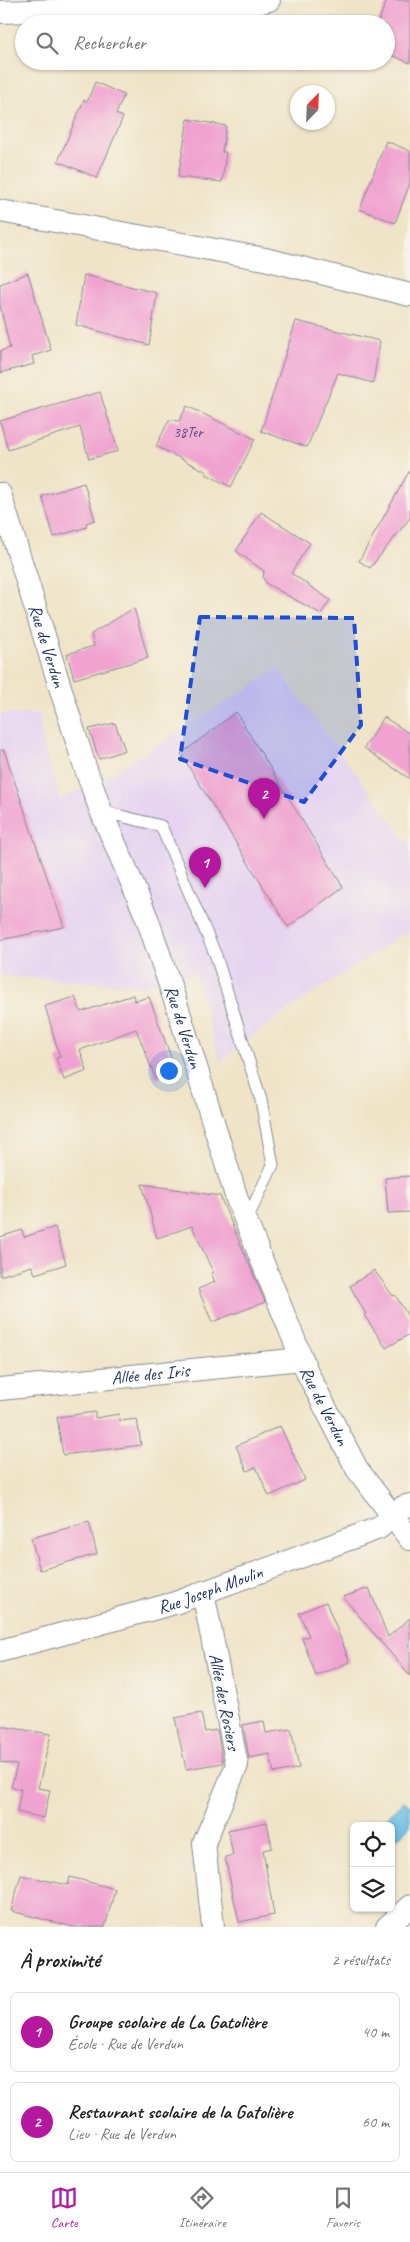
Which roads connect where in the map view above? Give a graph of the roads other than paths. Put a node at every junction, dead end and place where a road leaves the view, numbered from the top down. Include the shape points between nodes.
1 (269, 0) edge
2 (0, 12) edge
3 (0, 211) edge
4 (410, 295) edge
5 (0, 494) edge
6 (101, 811) junction
7 (246, 1221) junction
8 (302, 1359) junction
9 (0, 1389) edge
10 (401, 1511) edge
11 (410, 1539) edge
12 (203, 1592) junction
13 (0, 1651) edge
14 (410, 1906) edge
15 (213, 1927) edge
16 (387, 1927) edge

1 - 2 street via 255,4
3 - 4 street via 265,259
5 - 6 street, Rue de Verdun
6 - 7 street, Rue de Verdun via 147,918
6 - 7 lane via 161,826 216,956 261,1100 273,1165
7 - 8 street, Rue de Verdun
8 - 9 street, Allée des Iris
8 - 10 street, Rue de Verdun via 357,1469
10 - 11 street, Rue de Verdun
10 - 12 street, Rue Joseph Moulin via 379,1528
12 - 13 street, Rue Joseph Moulin via 175,1603
12 - 15 street, Allée des Rosiers via 237,1765 204,1844
14 - 16 street

